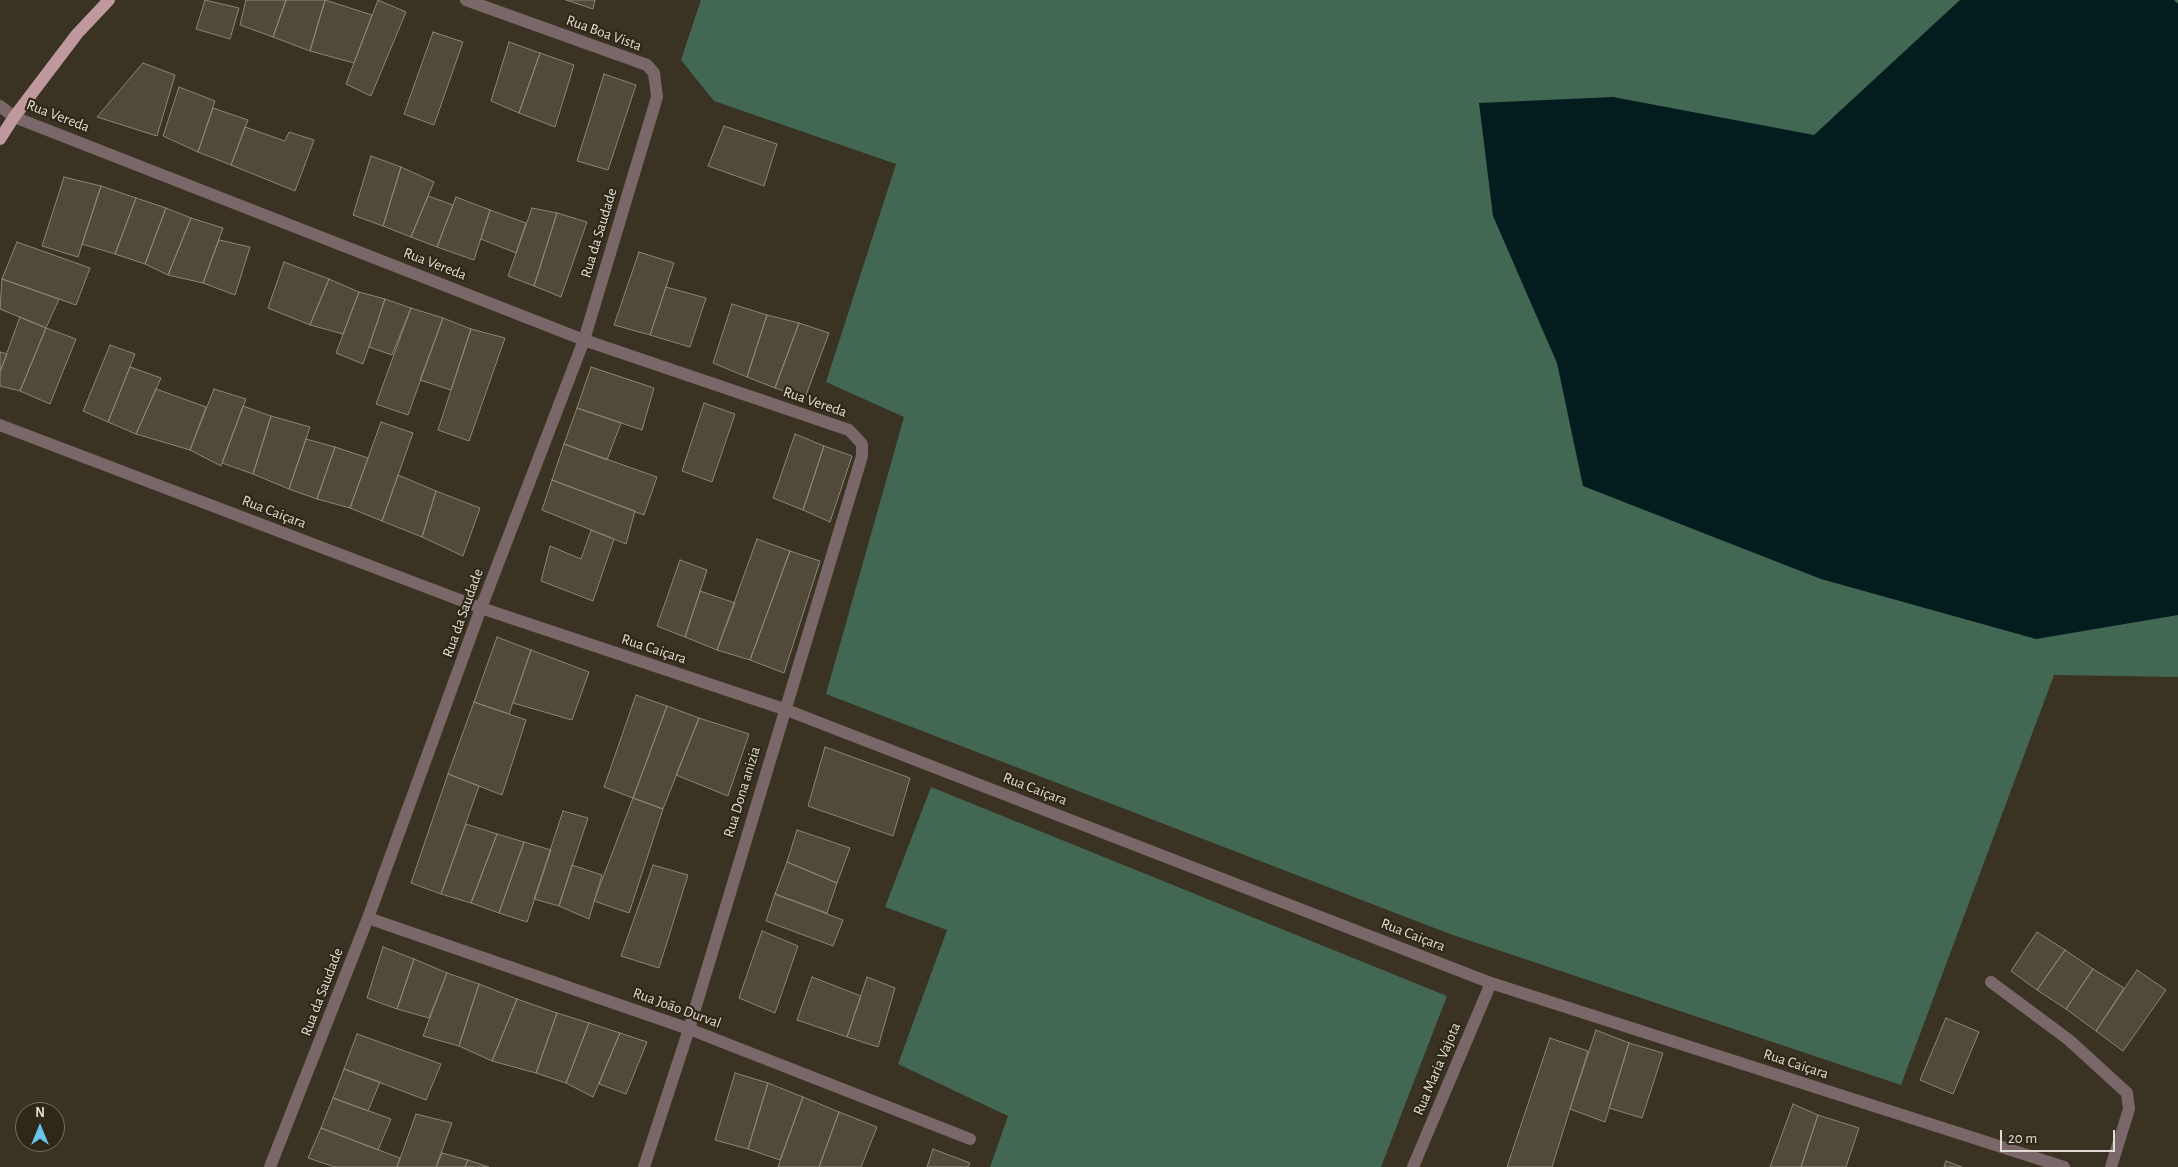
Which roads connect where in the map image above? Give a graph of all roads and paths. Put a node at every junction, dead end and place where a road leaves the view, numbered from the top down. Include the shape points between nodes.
1 (109, 0) edge
2 (466, 0) edge
3 (647, 65) joint
4 (0, 106) edge
5 (14, 116) junction
6 (0, 139) edge
7 (584, 340) junction
8 (0, 425) edge
9 (849, 430) joint
10 (481, 608) junction
11 (784, 709) junction
12 (368, 918) junction
13 (1991, 982) dead end
14 (1491, 983) junction
15 (689, 1029) junction
16 (970, 1139) dead end
17 (270, 1167) edge
18 (644, 1167) edge
19 (1413, 1167) edge
20 (2064, 1167) edge
21 (2111, 1167) edge

1 - 5 main road via 77,34
2 - 3 street, Rua Boa Vista
3 - 7 street, Rua da Saudade via 654,74 657,97
4 - 5 street, Rua Vereda
5 - 6 main road
5 - 7 street, Rua Vereda
7 - 9 street, Rua Vereda
7 - 10 street, Rua da Saudade
8 - 10 street, Rua Caiçara
9 - 11 street, Rua Dona anizia via 862,444 862,456
10 - 11 street, Rua Caiçara
10 - 12 street, Rua da Saudade
11 - 14 street, Rua Caiçara
11 - 15 street, Rua Dona anizia
12 - 15 street, Rua João Durval
12 - 17 street, Rua da Saudade
13 - 21 street via 2069,1040 2127,1093 2128,1109
14 - 19 street, Rua Maria Vajota
14 - 20 street, Rua Caiçara
15 - 16 street, Rua João Durval
15 - 18 street, Rua Dona anizia

